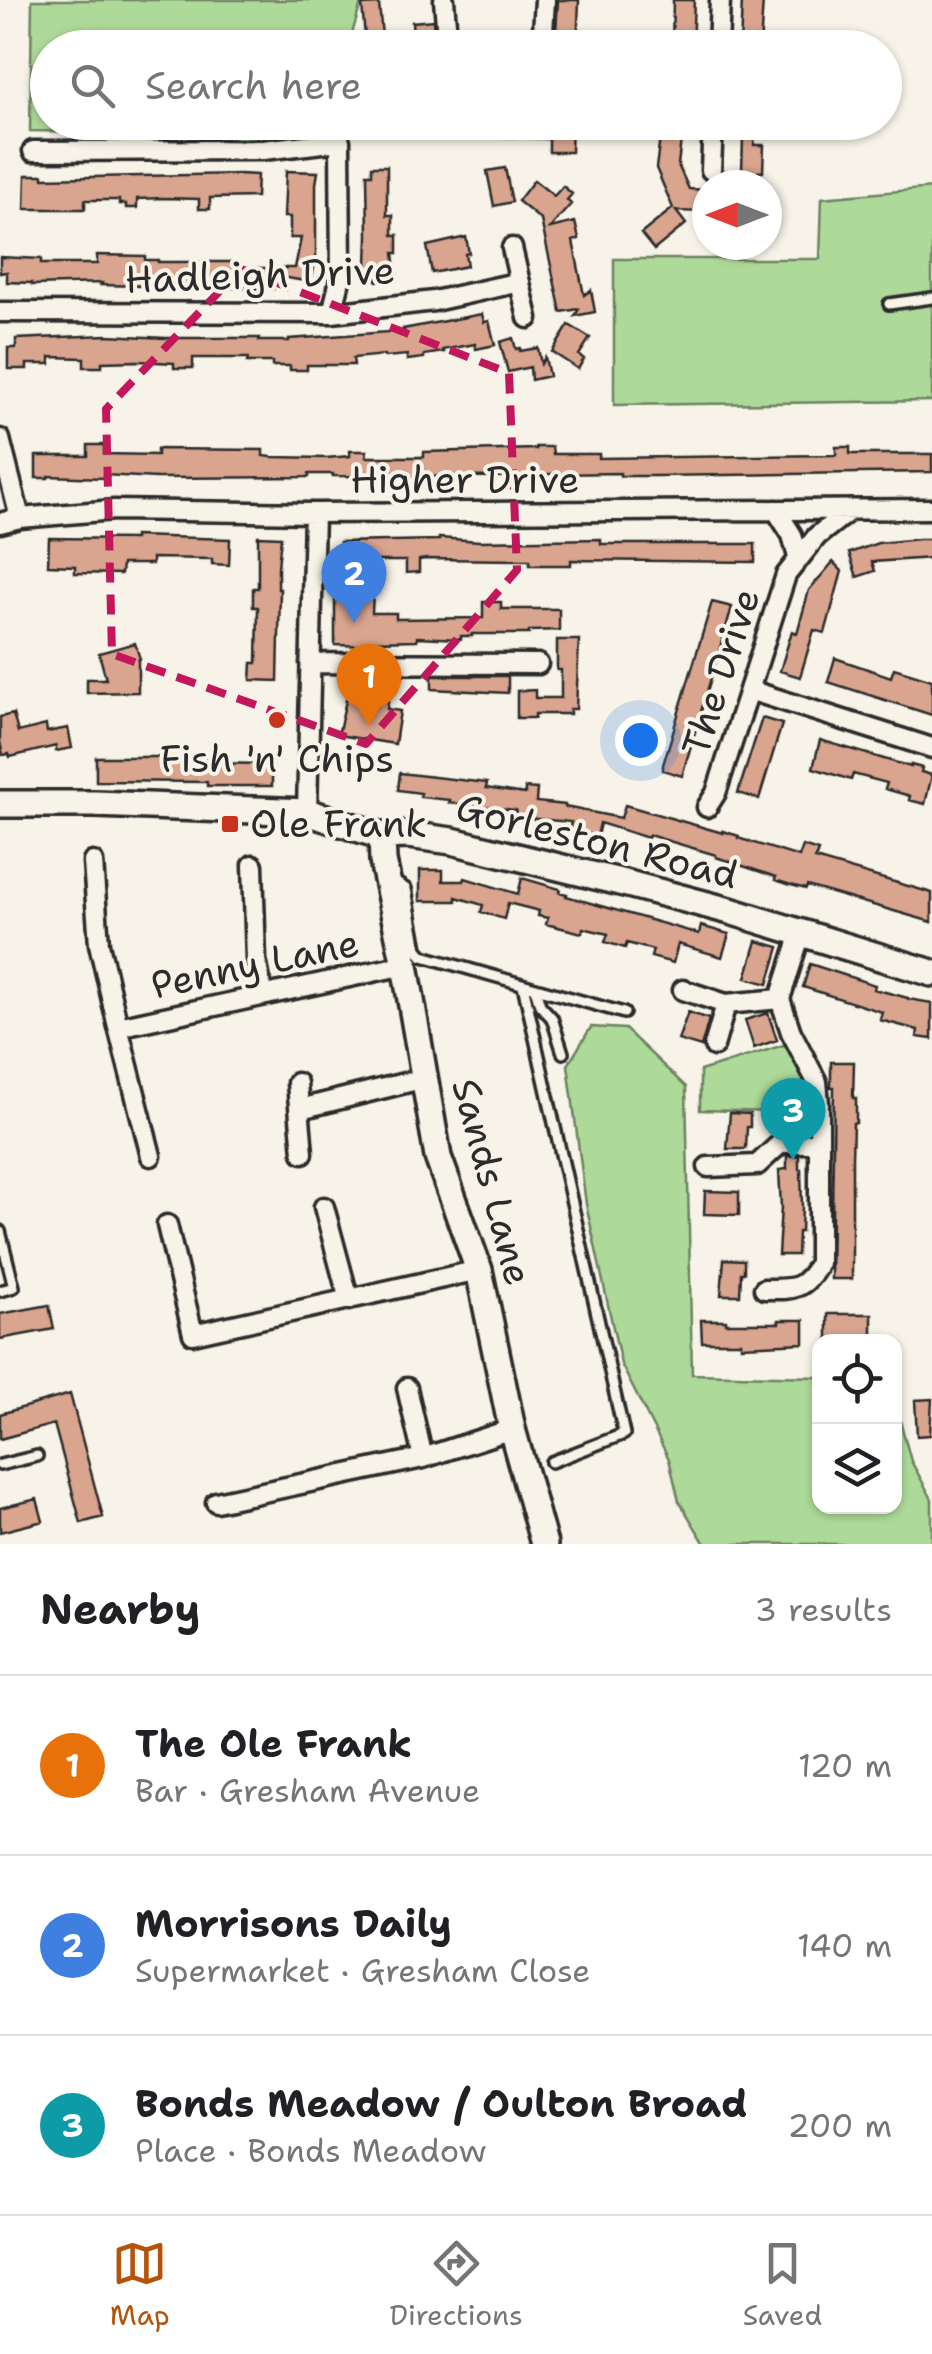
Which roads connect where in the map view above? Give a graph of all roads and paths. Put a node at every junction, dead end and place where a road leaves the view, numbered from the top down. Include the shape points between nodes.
1 (444, 0) edge
2 (545, 0) edge
3 (720, 0) edge
4 (446, 30) edge
5 (543, 30) edge
6 (719, 30) edge
7 (311, 140) edge
8 (340, 140) edge
9 (713, 140) edge
10 (32, 151) dead end
11 (711, 170) dead end
12 (512, 248) dead end
13 (520, 282) junction
14 (932, 298) edge
15 (889, 304) dead end
16 (0, 312) edge
17 (332, 312) junction
18 (528, 318) dead end
19 (0, 439) edge
20 (932, 509) edge
21 (776, 510) junction
22 (850, 510) junction
23 (314, 514) junction
24 (20, 518) junction
25 (0, 524) edge
26 (798, 557) junction
27 (310, 664) junction
28 (538, 664) dead end
29 (748, 690) junction
30 (932, 748) edge
31 (0, 804) edge
32 (707, 807) dead end
33 (307, 812) junction
34 (382, 836) junction
35 (93, 862) dead end
36 (253, 865) dead end
37 (388, 883) junction
38 (801, 934) junction
39 (406, 965) junction
40 (932, 973) edge
41 (523, 985) junction
42 (535, 988) junction
43 (682, 990) dead end
44 (262, 995) junction
45 (780, 1000) junction
46 (726, 1004) junction
47 (624, 1014) dead end
48 (118, 1027) junction
49 (714, 1046) dead end
50 (564, 1053) dead end
51 (425, 1078) junction
52 (296, 1083) dead end
53 (300, 1109) junction
54 (818, 1142) junction
55 (304, 1153) dead end
56 (152, 1156) dead end
57 (708, 1167) dead end
58 (324, 1207) dead end
59 (167, 1226) dead end
60 (0, 1231) edge
61 (479, 1270) junction
62 (764, 1289) dead end
63 (0, 1290) edge
64 (349, 1300) junction
65 (407, 1388) dead end
66 (512, 1430) junction
67 (37, 1456) dead end
68 (422, 1458) junction
69 (552, 1462) dead end
70 (0, 1466) edge
71 (216, 1502) dead end
72 (544, 1544) edge

1 - 4 street
2 - 5 street
3 - 6 street
7 - 10 street via 263,150
8 - 17 street via 342,276
9 - 11 street
12 - 13 street
13 - 17 street, Hadleigh Drive via 434,301
13 - 18 street
14 - 15 lane
16 - 17 street, Hadleigh Drive
19 - 24 street
20 - 22 street, Higher Drive
21 - 22 street, Higher Drive
21 - 23 street, Higher Drive
21 - 26 street, The Drive
22 - 26 street, The Drive
23 - 24 street, Higher Drive via 114,510
23 - 27 street
24 - 25 street, Higher Drive
26 - 29 street, The Drive via 786,574
27 - 28 street
27 - 33 street
29 - 30 street
29 - 32 street, The Drive
31 - 33 main road, Gorleston Road
33 - 34 main road, Gorleston Road
34 - 37 main road, Sands Lane
34 - 38 main road, Gorleston Road via 498,851
35 - 48 street via 100,944
36 - 44 street
37 - 39 main road, Sands Lane
37 - 41 lane via 406,889 423,956
38 - 40 main road, Gorleston Road
38 - 45 street
39 - 44 street, Penny Lane
39 - 51 main road, Sands Lane
41 - 42 lane
41 - 69 lane via 624,1434
42 - 47 lane
42 - 50 lane
43 - 46 street
44 - 48 street, Penny Lane
45 - 46 street
45 - 54 street via 817,1082
46 - 49 street
48 - 56 street
51 - 53 street
51 - 61 main road, Sands Lane via 438,1157
52 - 53 street
53 - 55 street
54 - 57 street via 780,1143 757,1165
54 - 62 street via 819,1263 800,1286
58 - 64 street
59 - 64 street via 193,1334
60 - 63 lane via 14,1288
61 - 64 street
61 - 66 main road, Sands Lane
65 - 68 street
66 - 68 street
66 - 72 main road, Sands Lane
67 - 70 lane
68 - 71 street

